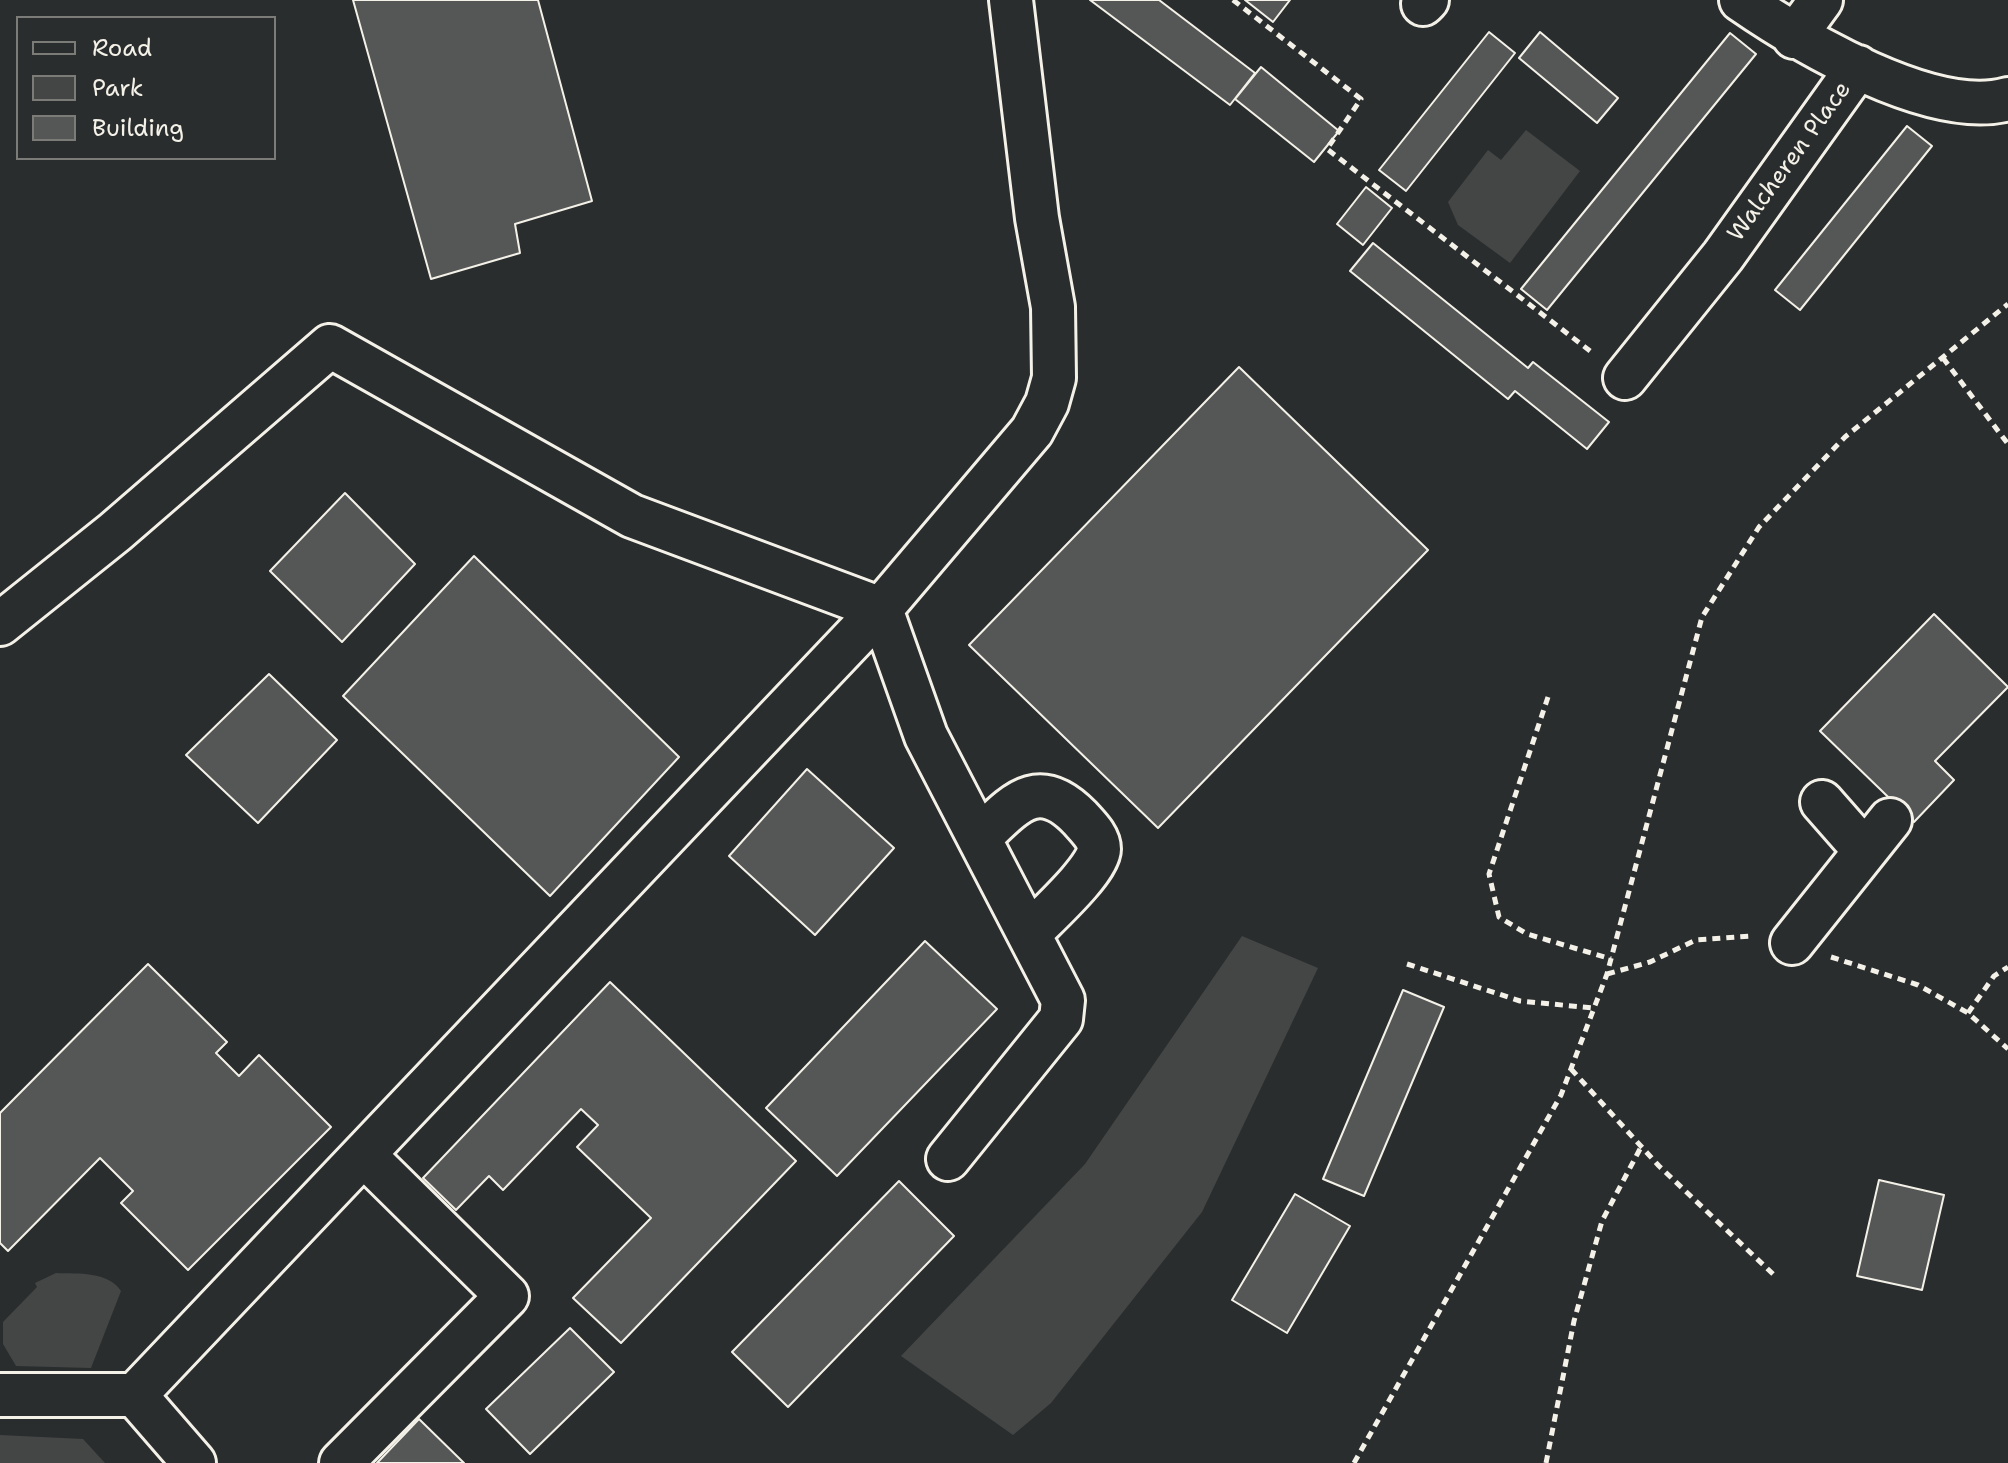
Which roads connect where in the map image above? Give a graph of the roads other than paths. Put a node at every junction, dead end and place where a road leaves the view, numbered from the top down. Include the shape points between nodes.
1 (1011, 0) edge
2 (1741, 0) edge
3 (1821, 0) edge
4 (1794, 37) junction
5 (1858, 67) junction
6 (2008, 99) edge
7 (1625, 378) road end
8 (881, 609) junction
9 (0, 624) edge
10 (1822, 802) dead end
11 (979, 838) junction
12 (1029, 934) junction
13 (1792, 943) dead end
14 (364, 1155) junction
15 (948, 1159) dead end
16 (0, 1395) edge
17 (135, 1395) junction
18 (194, 1463) edge
19 (341, 1463) edge

1 - 8 street via 1053,307 1054,378 1032,431
2 - 4 street, Walcheren Place
3 - 4 street
4 - 5 street, Walcheren Place
5 - 6 street, Walcheren Place via 1927,94 1990,104
5 - 7 street, Walcheren Place via 1723,256
8 - 9 street via 632,516 330,346
8 - 11 street via 926,736
8 - 14 street
10 - 13 street via 1878,836
11 - 12 street
11 - 12 street via 1028,797 1039,794 1054,796 1096,837 1100,850 1093,865
12 - 15 street via 1063,1000 1061,1019
14 - 17 street
14 - 19 street via 507,1296
16 - 17 street
17 - 18 street

